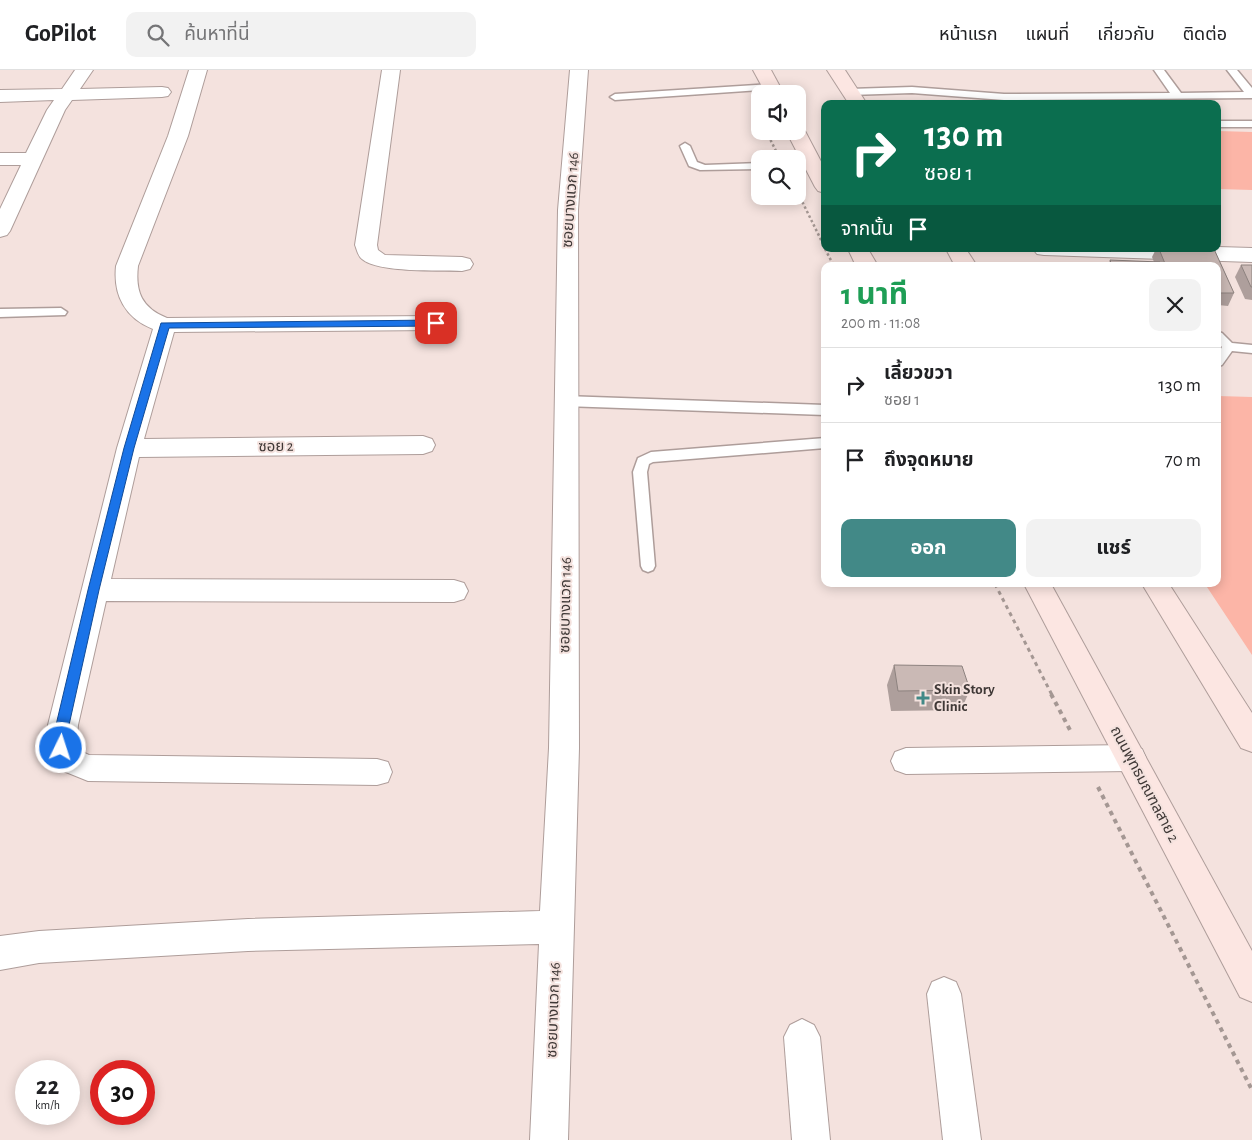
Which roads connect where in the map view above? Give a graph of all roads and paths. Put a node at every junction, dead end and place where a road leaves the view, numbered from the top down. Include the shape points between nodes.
1 (84, 70) edge
2 (198, 70) edge
3 (391, 70) edge
4 (579, 70) edge
5 (762, 70) edge
6 (836, 70) edge
7 (1159, 70) edge
8 (1232, 70) edge
9 (770, 85) edge
10 (751, 91) edge
11 (162, 92) dead end
12 (65, 95) junction
13 (1252, 95) edge
14 (0, 96) edge
15 (1178, 96) junction
16 (615, 97) dead end
17 (854, 98) edge
18 (1006, 100) edge
19 (1221, 124) edge
20 (1252, 124) edge
21 (685, 146) dead end
22 (0, 159) edge
23 (33, 159) junction
24 (751, 166) edge
25 (806, 166) edge
26 (821, 183) edge
27 (804, 205) edge
28 (0, 231) edge
29 (821, 240) edge
30 (1148, 252) edge
31 (1252, 255) edge
32 (462, 264) dead end
33 (61, 312) dead end
34 (0, 313) edge
35 (436, 323) dead end
36 (165, 325) junction
37 (1221, 339) edge
38 (1229, 347) junction
39 (1252, 349) edge
40 (1221, 358) edge
41 (564, 400) junction
42 (821, 410) edge
43 (821, 443) edge
44 (423, 445) dead end
45 (129, 448) junction
46 (648, 566) dead end
47 (997, 587) edge
48 (1156, 587) edge
49 (1043, 588) edge
50 (94, 590) junction
51 (454, 591) dead end
52 (1252, 739) edge
53 (1130, 758) junction
54 (1084, 760) junction
55 (906, 761) dead end
56 (376, 772) dead end
57 (556, 927) junction
58 (0, 954) edge
59 (1252, 985) edge
60 (944, 994) dead end
61 (802, 1037) dead end
62 (1252, 1090) edge
63 (549, 1140) edge
64 (810, 1140) edge
65 (962, 1140) edge

1 - 12 street
2 - 36 street via 178,136 131,250 124,281 126,292 139,311
3 - 32 street via 366,244 369,254 381,261
4 - 41 street, ซอยบางแวก 146 via 568,210
5 - 9 main road
6 - 17 main road
7 - 15 lane
8 - 13 lane
10 - 16 lane
11 - 12 street
12 - 14 street
12 - 23 street
13 - 15 lane
15 - 18 lane
17 - 18 lane via 912,90
19 - 20 lane
21 - 24 lane via 693,164 704,168
22 - 23 street
23 - 28 street
25 - 26 main road
27 - 29 path
30 - 31 street
33 - 34 lane
35 - 36 street
36 - 45 street
37 - 38 lane
38 - 39 lane
38 - 40 lane
41 - 42 lane
41 - 57 street, ซอยบางแวก 146 via 564,748
43 - 46 lane via 651,457 643,461 640,472
44 - 45 street, ซอย 2
45 - 50 street
47 - 54 path
48 - 52 main road
49 - 53 main road, ถนนพุทธมณฑลสาย 2
50 - 51 street
50 - 56 street via 62,725 61,748 67,759 88,768
53 - 54 street
53 - 59 main road, ถนนพุทธมณฑลสาย 2
54 - 55 street
54 - 62 path
57 - 58 street via 248,935 39,946
57 - 63 street, ซอยบางแวก 146
60 - 65 street
61 - 64 street

